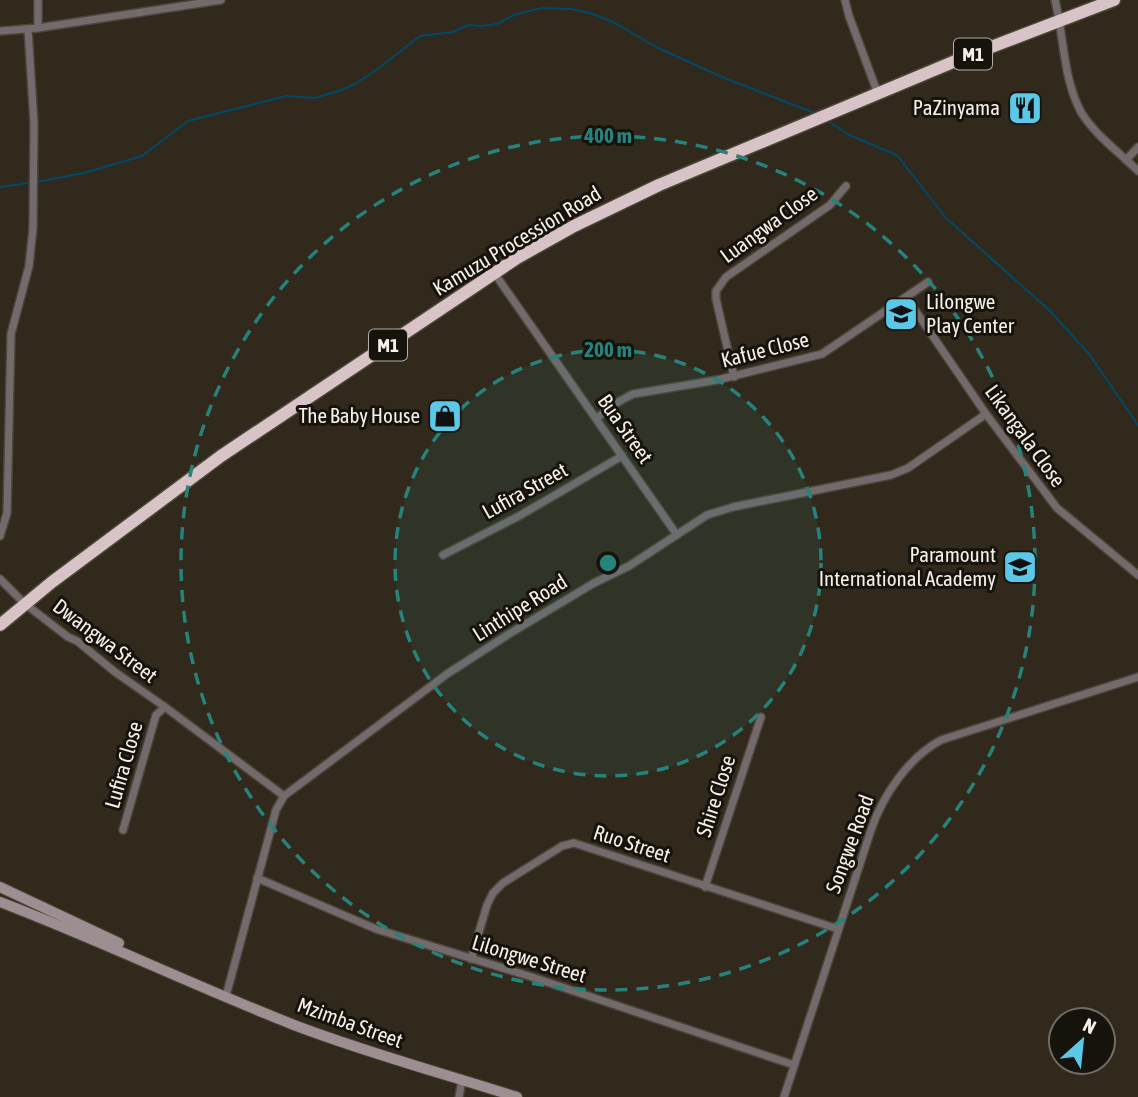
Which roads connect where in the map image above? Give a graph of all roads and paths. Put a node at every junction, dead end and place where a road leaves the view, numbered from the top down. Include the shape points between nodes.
1 (38, 0) edge
2 (221, 0) edge
3 (845, 0) edge
4 (1055, 0) edge
5 (1114, 0) edge
6 (199, 2) edge
7 (1060, 20) junction
8 (38, 28) junction
9 (28, 29) junction
10 (0, 31) edge
11 (878, 94) junction
12 (1138, 147) edge
13 (1126, 160) junction
14 (1138, 171) edge
15 (846, 186) dead end
16 (495, 274) junction
17 (928, 282) dead end
18 (906, 297) junction
19 (734, 377) junction
20 (986, 414) junction
21 (597, 418) junction
22 (622, 456) junction
23 (677, 535) junction
24 (0, 536) edge
25 (443, 555) dead end
26 (1138, 575) edge
27 (0, 579) edge
28 (24, 603) junction
29 (0, 625) edge
30 (1138, 677) edge
31 (162, 708) junction
32 (761, 717) dead end
33 (284, 796) junction
34 (123, 830) dead end
35 (257, 878) junction
36 (0, 887) edge
37 (705, 887) junction
38 (0, 902) edge
39 (838, 929) junction
40 (471, 959) junction
41 (175, 974) junction
42 (226, 996) junction
43 (794, 1065) junction
44 (462, 1080) junction
45 (459, 1097) edge
46 (517, 1097) edge
47 (784, 1097) edge

1 - 8 street
2 - 6 street
3 - 11 street
4 - 7 street
5 - 7 highway, Kamuzu Procession Road / M1
6 - 8 street
7 - 11 highway, Kamuzu Procession Road / M1
7 - 13 street via 1080,111
8 - 9 street
9 - 10 street
9 - 24 street via 34,123 33,228 29,266 11,334 7,513
11 - 16 highway, Kamuzu Procession Road / M1 via 620,202
12 - 13 street
13 - 14 street
15 - 19 street, Luangwa Close via 830,205 720,284 716,299
16 - 21 street, Bua Street
16 - 28 highway, Kamuzu Procession Road / M1 via 221,456
17 - 18 street, Kafue Close
18 - 19 street, Kafue Close via 822,354
18 - 20 street, Likangala Close
19 - 21 street, Kafue Close via 633,394
20 - 23 street, Linthipe Road via 891,475 719,510
20 - 26 street, Likangala Close via 1057,508
21 - 22 street, Bua Street
22 - 23 street, Bua Street
22 - 25 street, Lufira Street
23 - 33 street, Linthipe Road via 447,674
27 - 28 street, Dwangwa Street
28 - 29 highway, Kamuzu Procession Road / M1
28 - 31 street, Dwangwa Street
30 - 39 street, Songwe Road via 950,737 926,750 884,797
31 - 33 street, Dwangwa Street
31 - 34 street, Lufira Close via 156,715
32 - 37 street, Shire Close
33 - 35 street
35 - 40 street, Lilongwe Street via 376,929
35 - 42 street
36 - 41 main road
37 - 39 street, Ruo Street
37 - 40 street, Ruo Street via 567,844 493,893
38 - 41 main road
39 - 43 street, Songwe Road
40 - 43 street, Lilongwe Street
41 - 42 main road, Mzimba Street
42 - 44 main road, Mzimba Street via 347,1044
43 - 47 street, Songwe Road
44 - 45 street
44 - 46 main road, Mzimba Street

